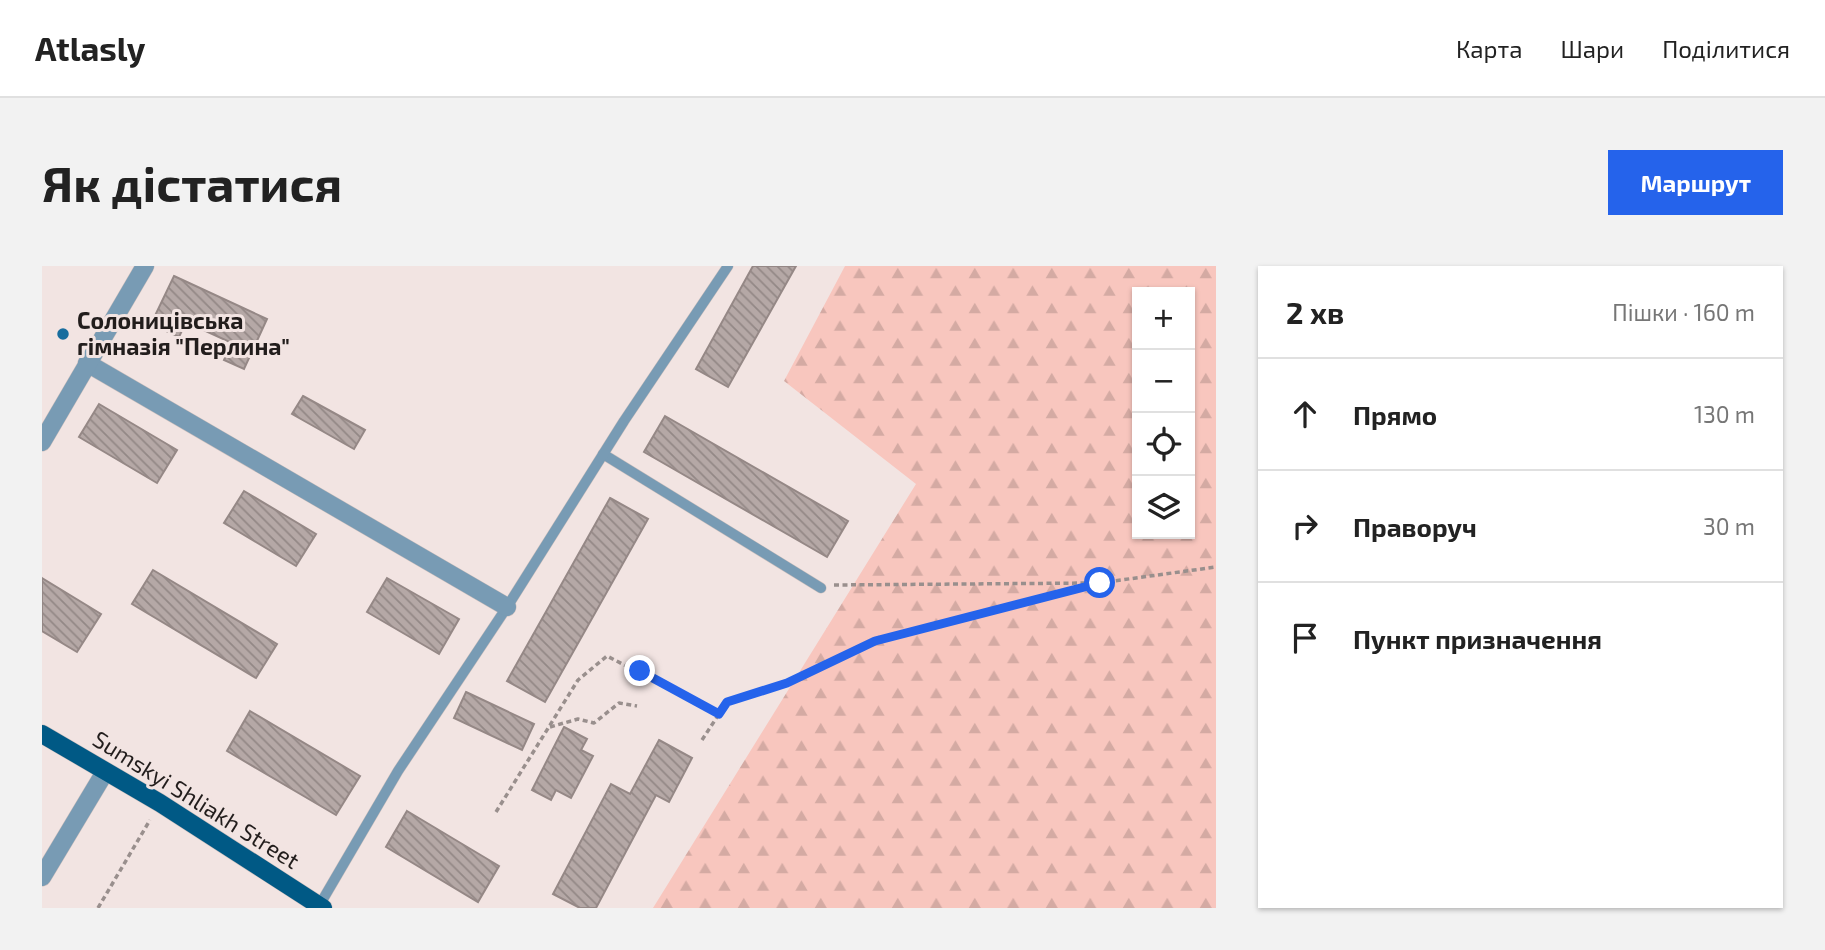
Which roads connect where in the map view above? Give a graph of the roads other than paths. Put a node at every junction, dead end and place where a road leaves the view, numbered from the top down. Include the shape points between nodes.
1 (145, 266) edge
2 (729, 266) edge
3 (87, 363) junction
4 (42, 442) edge
5 (603, 454) junction
6 (821, 588) road end
7 (507, 607) junction
8 (42, 734) edge
9 (105, 772) junction
10 (42, 877) edge
11 (321, 907) edge

1 - 3 street
2 - 5 lane
3 - 4 street
3 - 7 street
5 - 6 lane
5 - 7 lane
7 - 11 lane via 398,771
8 - 9 main road, Sumskyi Shliakh Street
9 - 10 street
9 - 11 main road, Sumskyi Shliakh Street

